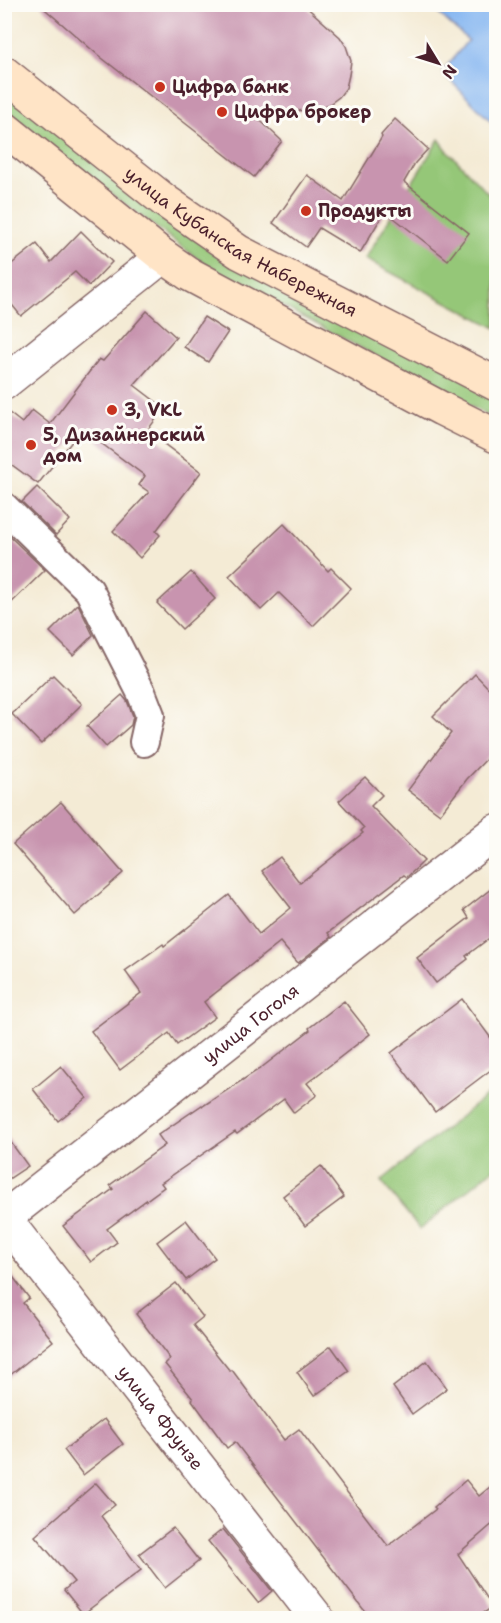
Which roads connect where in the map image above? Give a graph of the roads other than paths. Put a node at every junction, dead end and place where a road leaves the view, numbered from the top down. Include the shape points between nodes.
1 (4, 73) edge
2 (4, 128) edge
3 (164, 256) junction
4 (4, 383) edge
5 (496, 384) edge
6 (496, 436) edge
7 (4, 507) edge
8 (144, 742) dead end
9 (496, 831) edge
10 (5, 1218) edge
11 (317, 1618) edge

1 - 5 main road, улица Кубанская Набережная via 165,201 238,252
2 - 3 main road
3 - 4 street
3 - 6 main road via 189,274
7 - 8 street via 89,590 150,715
9 - 10 street, улица Гоголя
10 - 11 street, улица Фрунзе

